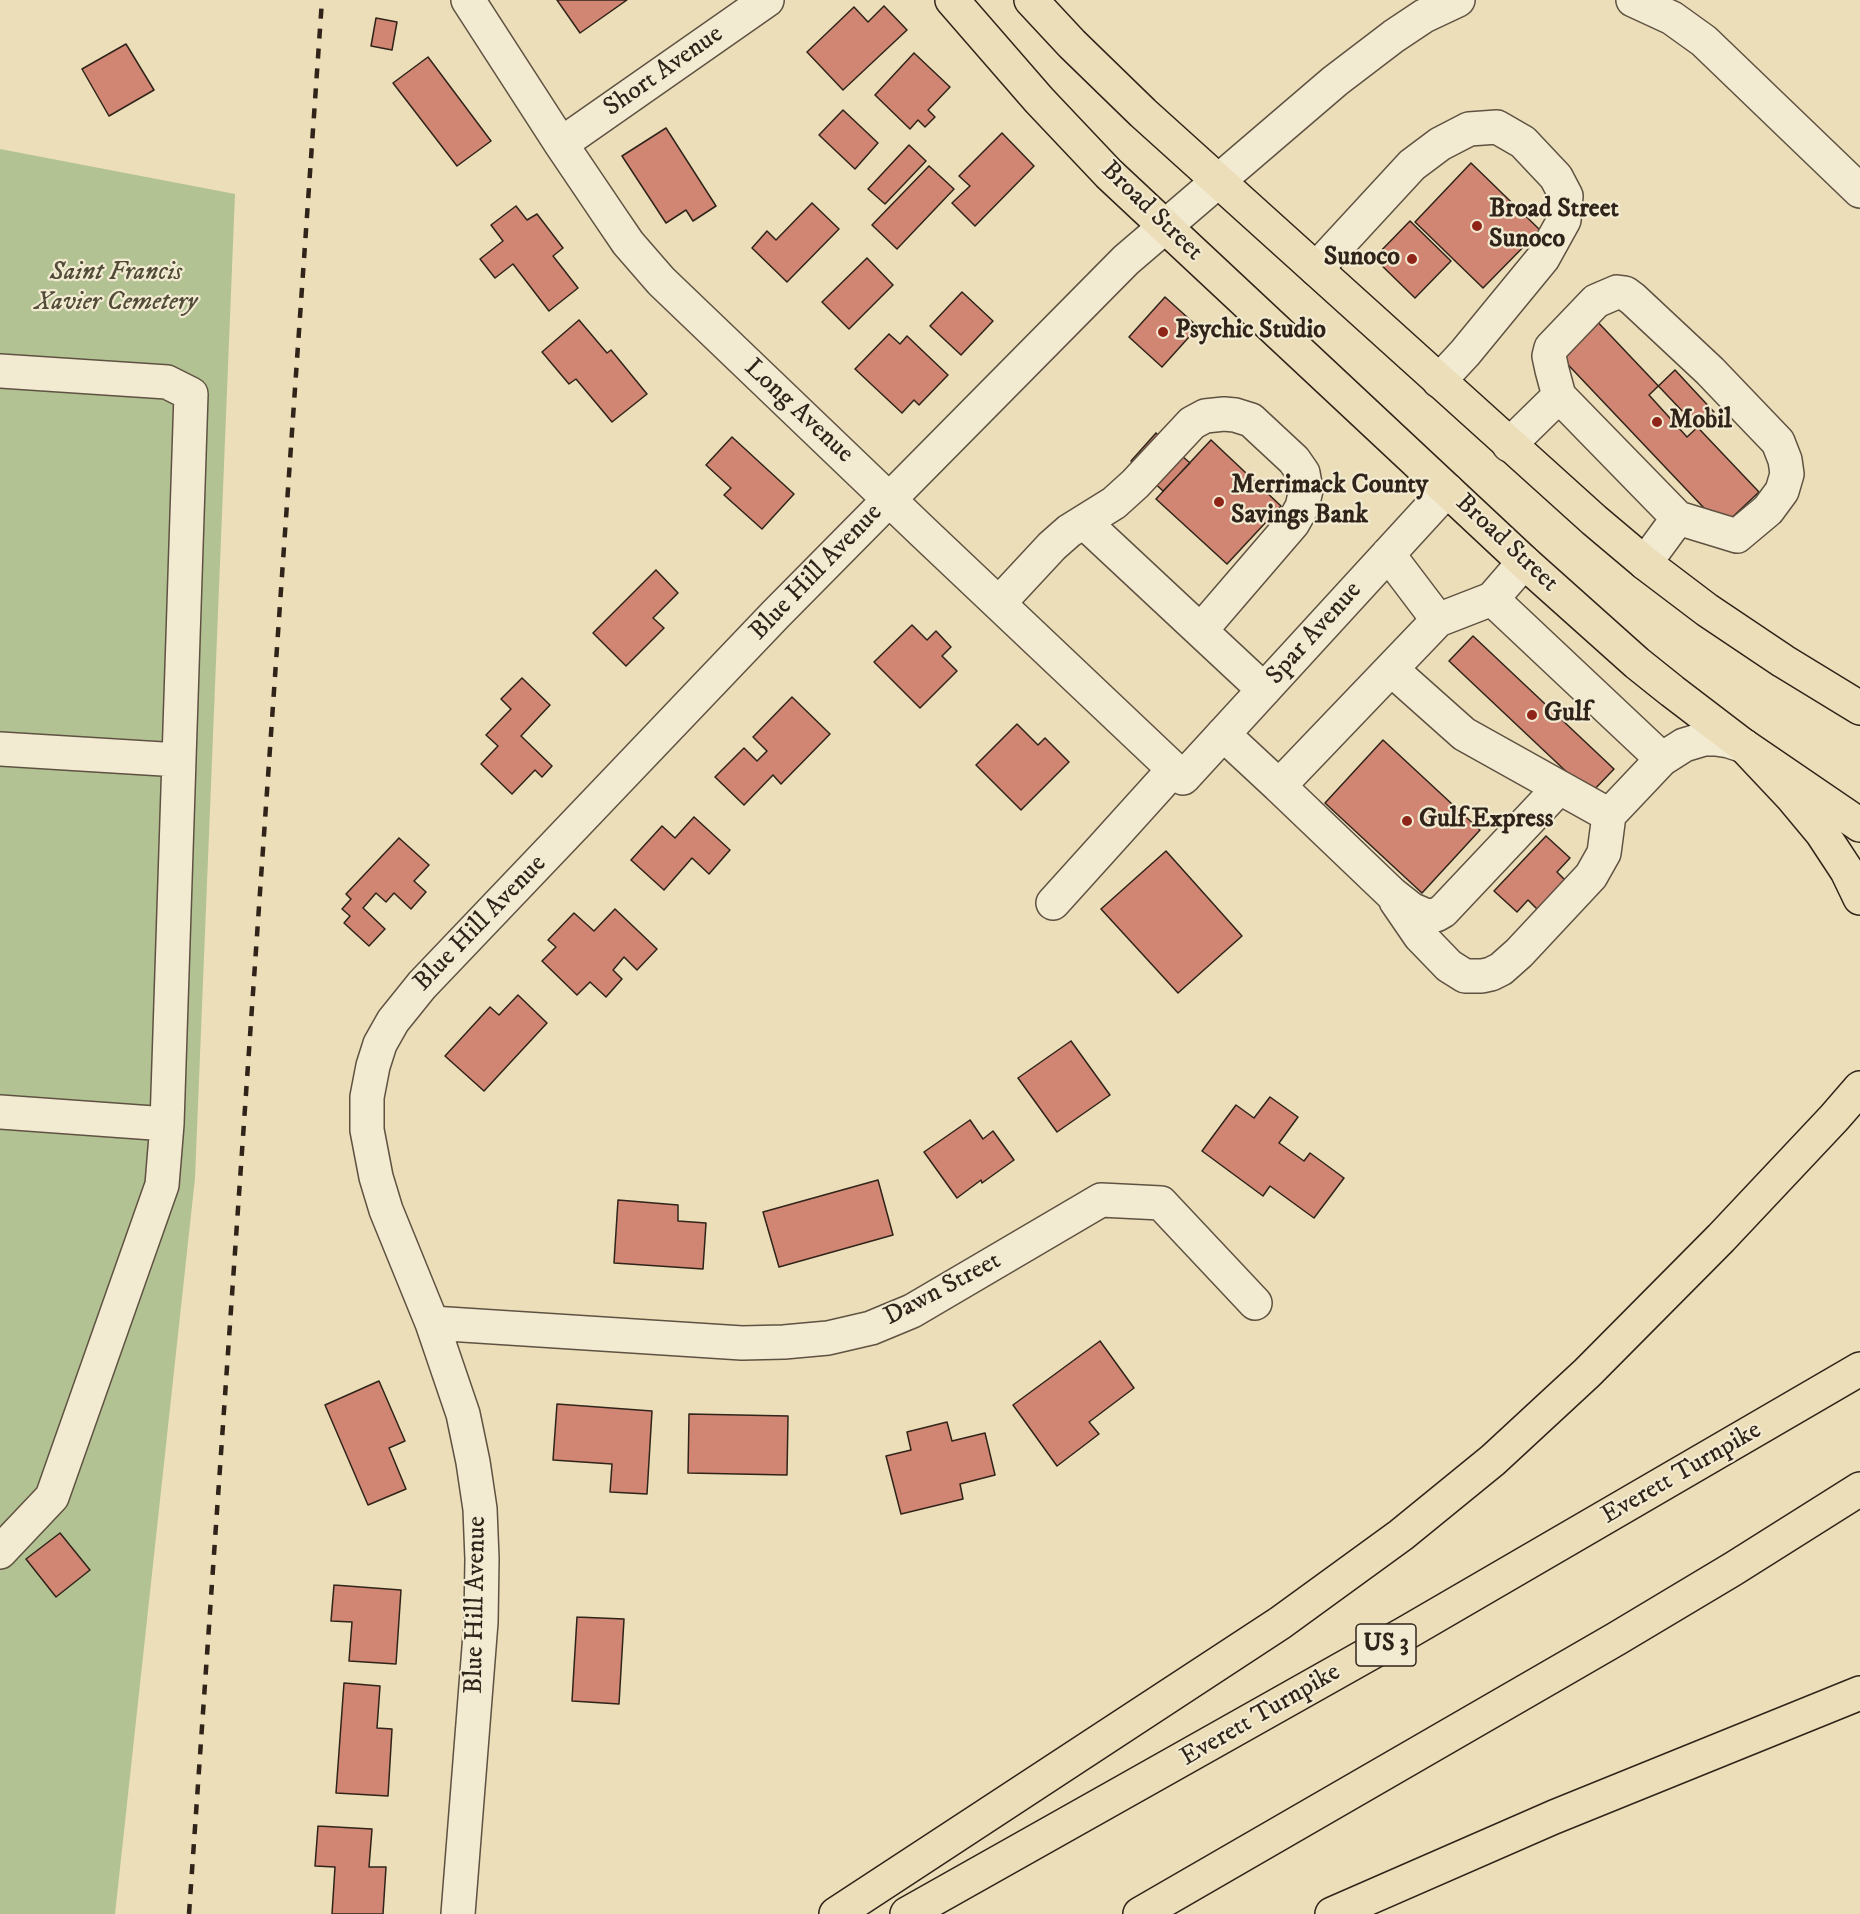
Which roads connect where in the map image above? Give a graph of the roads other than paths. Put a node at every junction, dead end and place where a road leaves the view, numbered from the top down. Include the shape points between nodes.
1 (468, 0) edge
2 (767, 0) edge
3 (952, 0) edge
4 (1458, 0) edge
5 (1633, 0) edge
6 (1035, 1) edge
7 (561, 144) junction
8 (1219, 181) junction
9 (1860, 191) edge
10 (1164, 226) junction
11 (1316, 269) junction
12 (0, 371) edge
13 (1439, 381) junction
14 (1559, 396) junction
15 (1509, 445) junction
16 (1447, 490) junction
17 (889, 500) junction
18 (1678, 518) junction
19 (1084, 522) junction
20 (1388, 554) junction
21 (1524, 562) junction
22 (1645, 563) junction
23 (1492, 599) junction
24 (999, 603) junction
25 (1438, 620) junction
26 (1201, 630) junction
27 (1391, 669) junction
28 (1264, 690) junction
29 (1860, 708) edge
30 (1223, 734) junction
31 (1744, 747) junction
32 (0, 749) edge
33 (1662, 759) junction
34 (179, 760) junction
35 (1178, 773) junction
36 (1278, 786) junction
37 (1559, 788) junction
38 (1609, 815) junction
39 (1860, 825) edge
40 (1392, 894) junction
41 (1860, 898) edge
42 (1053, 903) dead end
43 (1860, 1073) edge
44 (1860, 1088) edge
45 (0, 1112) edge
46 (1834, 1118) junction
47 (167, 1124) junction
48 (1255, 1303) dead end
49 (432, 1323) junction
50 (1860, 1369) edge
51 (1860, 1490) edge
52 (0, 1552) edge
53 (1860, 1693) edge
54 (458, 1914) edge
55 (836, 1914) edge
56 (907, 1914) edge
57 (1140, 1914) edge
58 (1332, 1914) edge

1 - 7 street, Long Avenue
2 - 7 street, Short Avenue
3 - 10 main road, Broad Street via 1082,146
4 - 8 street, Blue Hill Avenue via 1394,36
5 - 9 street via 1672,18 1704,41
6 - 8 main road via 1104,75
7 - 17 street, Long Avenue via 628,243 661,281
8 - 10 street, Blue Hill Avenue
8 - 11 main road
10 - 16 main road, Broad Street
10 - 17 street, Blue Hill Avenue
11 - 13 main road
11 - 13 street via 1412,165 1440,144 1469,129 1497,127 1523,142 1556,177 1566,196 1564,220 1543,258
12 - 34 street via 167,382 191,394
13 - 15 main road
14 - 15 street
14 - 18 street
14 - 18 street via 1550,363 1551,348 1596,301 1617,292 1625,293 1710,371 1778,442 1787,474 1782,491 1768,510 1737,536
15 - 22 main road
16 - 20 street, Spar Avenue
16 - 21 main road, Broad Street
17 - 24 street, Long Avenue
17 - 49 street, Blue Hill Avenue via 422,985 389,1028 373,1066 367,1097 367,1130 387,1210
18 - 22 street
19 - 24 street via 1052,546
19 - 26 street
19 - 26 street via 1135,484 1192,423 1205,416 1224,414 1251,420 1303,473 1306,490 1302,507 1293,523
20 - 25 street
20 - 28 street, Spar Avenue
21 - 23 street
21 - 31 main road, Broad Street via 1637,663
22 - 29 main road via 1783,662
23 - 25 street
23 - 33 street
24 - 35 street, Long Avenue
25 - 27 street
26 - 28 street
27 - 36 street
27 - 37 street via 1464,734
28 - 30 street, Spar Avenue
30 - 35 street, Spar Avenue
30 - 36 street
31 - 33 street via 1704,739 1684,745
31 - 39 main road, Broad Street
31 - 41 main road via 1822,833
32 - 34 street
33 - 38 street
34 - 47 street
35 - 42 street, Spar Avenue
36 - 40 street
37 - 38 street
37 - 40 street via 1443,911 1436,915 1420,914
38 - 40 street via 1604,853 1592,876 1519,953 1491,974 1465,976 1449,966 1420,936
43 - 46 main road
44 - 46 main road
45 - 47 street
46 - 55 main road via 1693,1268 1587,1373 1499,1454 1401,1535 1280,1623
47 - 52 street via 162,1185 52,1497
48 - 49 street, Dawn Street via 1161,1203 1101,1200 912,1311 871,1328 828,1338 742,1343
49 - 54 street, Blue Hill Avenue via 463,1414 480,1509 481,1622
50 - 56 main road, Everett Turnpike / US 3 via 1358,1661
51 - 57 main road via 1646,1621
53 - 58 main road via 1602,1797

